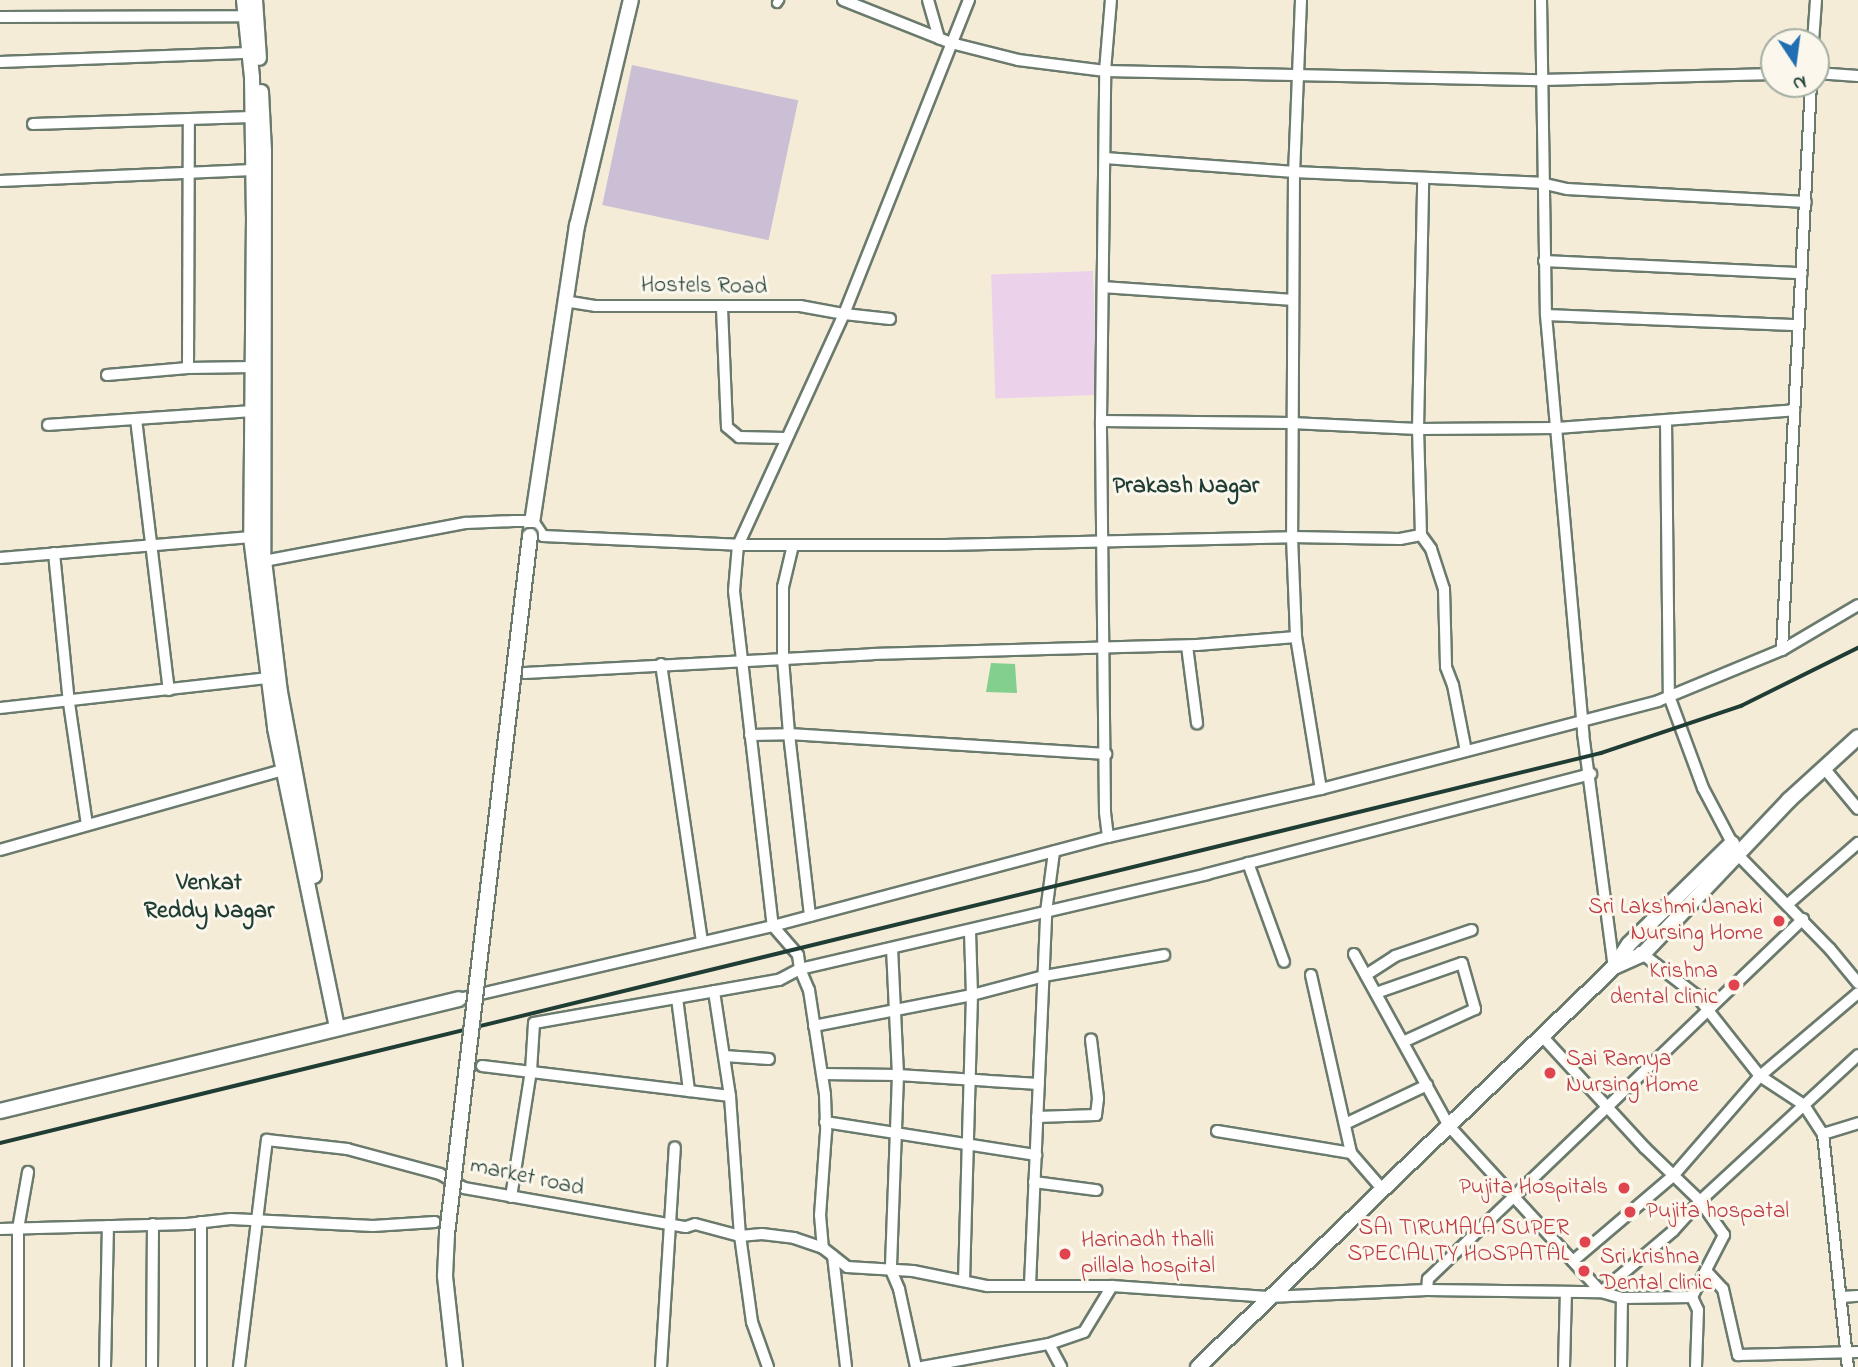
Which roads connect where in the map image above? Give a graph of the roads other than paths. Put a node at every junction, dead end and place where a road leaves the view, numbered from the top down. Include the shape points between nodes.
1 (244, 0) edge
2 (255, 0) edge
3 (631, 0) edge
4 (843, 0) edge
5 (928, 0) edge
6 (969, 0) edge
7 (1111, 0) edge
8 (1301, 0) edge
9 (1541, 0) edge
10 (1816, 0) edge
11 (245, 16) junction
12 (0, 17) edge
13 (1814, 28) edge
14 (939, 38) junction
15 (951, 43) junction
16 (249, 53) junction
17 (0, 62) edge
18 (1105, 71) junction
19 (1760, 74) edge
20 (1299, 75) junction
21 (1830, 75) edge
22 (1858, 76) edge
23 (1541, 79) junction
24 (1810, 98) edge
25 (252, 117) junction
26 (189, 120) junction
27 (33, 124) dead end
28 (1105, 158) junction
29 (253, 170) junction
30 (1294, 172) junction
31 (189, 174) junction
32 (1423, 180) junction
33 (0, 181) edge
34 (1542, 183) junction
35 (1806, 202) junction
36 (1544, 261) junction
37 (1802, 273) junction
38 (1103, 287) junction
39 (1293, 300) junction
40 (564, 301) junction
41 (722, 308) junction
42 (844, 314) junction
43 (1546, 315) junction
44 (890, 319) dead end
45 (1799, 325) junction
46 (253, 367) junction
47 (188, 368) junction
48 (107, 375) dead end
49 (1794, 410) junction
50 (252, 411) junction
51 (136, 419) junction
52 (1666, 420) junction
53 (1101, 421) junction
54 (1291, 423) junction
55 (48, 425) dead end
56 (1557, 428) junction
57 (1418, 429) junction
58 (785, 438) junction
59 (531, 529) junction
60 (1421, 535) junction
61 (251, 537) junction
62 (1292, 537) junction
63 (1104, 540) junction
64 (150, 544) junction
65 (738, 545) junction
66 (793, 545) junction
67 (54, 552) junction
68 (0, 558) edge
69 (264, 561) junction
70 (1858, 605) edge
71 (1296, 637) junction
72 (1187, 646) junction
73 (1105, 649) junction
74 (1782, 650) junction
75 (783, 659) junction
76 (741, 661) junction
77 (661, 664) junction
78 (525, 673) dead end
79 (268, 678) junction
80 (169, 690) junction
81 (1669, 696) junction
82 (69, 702) junction
83 (0, 708) edge
84 (1582, 721) junction
85 (1197, 723) dead end
86 (789, 734) junction
87 (750, 735) junction
88 (1858, 737) edge
89 (1466, 751) junction
90 (1106, 754) junction
91 (1824, 768) junction
92 (283, 770) junction
93 (1591, 774) junction
94 (1321, 789) junction
95 (1858, 809) edge
96 (87, 825) junction
97 (1108, 837) junction
98 (1858, 844) edge
99 (1736, 849) junction
100 (0, 850) edge
101 (1054, 852) junction
102 (1248, 863) junction
103 (1788, 904) junction
104 (1046, 912) junction
105 (810, 916) junction
106 (1803, 919) junction
107 (773, 926) junction
108 (970, 930) junction
109 (1472, 930) dead end
110 (702, 942) junction
111 (1629, 944) junction
112 (892, 948) junction
113 (1354, 954) dead end
114 (1643, 954) junction
115 (1164, 955) dead end
116 (1283, 962) dead end
117 (1614, 967) junction
118 (800, 969) junction
119 (1311, 975) dead end
120 (1366, 975) junction
121 (1044, 976) junction
122 (1858, 983) edge
123 (714, 991) junction
124 (1376, 993) junction
125 (1858, 993) edge
126 (972, 995) junction
127 (677, 998) junction
128 (459, 999) joint
129 (897, 1008) junction
130 (1707, 1011) junction
131 (814, 1026) junction
132 (342, 1027) junction
133 (1542, 1037) junction
134 (1090, 1039) dead end
135 (1403, 1042) junction
136 (1858, 1055) edge
137 (724, 1056) junction
138 (769, 1059) dead end
139 (482, 1066) dead end
140 (531, 1071) junction
141 (821, 1074) junction
142 (898, 1075) junction
143 (1760, 1076) junction
144 (969, 1080) junction
145 (1039, 1084) junction
146 (1427, 1084) junction
147 (689, 1091) junction
148 (730, 1096) junction
149 (1804, 1105) junction
150 (1606, 1106) junction
151 (0, 1111) edge
152 (1037, 1117) junction
153 (825, 1122) junction
154 (1858, 1123) edge
155 (1345, 1124) junction
156 (1449, 1126) junction
157 (1217, 1130) dead end
158 (896, 1131) junction
159 (1823, 1135) junction
160 (968, 1143) junction
161 (675, 1147) dead end
162 (1352, 1153) junction
163 (1036, 1155) junction
164 (28, 1172) dead end
165 (1673, 1176) junction
166 (1034, 1182) junction
167 (1383, 1189) junction
168 (1096, 1191) dead end
169 (511, 1196) junction
170 (1513, 1197) junction
171 (1700, 1201) junction
172 (256, 1221) junction
173 (201, 1222) junction
174 (435, 1222) dead end
175 (670, 1223) junction
176 (153, 1224) junction
177 (108, 1226) junction
178 (0, 1229) edge
179 (18, 1229) junction
180 (740, 1236) junction
181 (823, 1248) junction
182 (832, 1256) junction
183 (1573, 1261) junction
184 (891, 1270) junction
185 (1707, 1272) junction
186 (964, 1281) junction
187 (1030, 1286) junction
188 (1112, 1286) junction
189 (1427, 1290) junction
190 (1566, 1292) junction
191 (1601, 1292) junction
192 (1858, 1296) edge
193 (1268, 1297) junction
194 (1692, 1297) junction
195 (1842, 1297) junction
196 (1622, 1298) junction
197 (1049, 1344) junction
198 (1846, 1352) junction
199 (1858, 1352) edge
200 (18, 1367) edge
201 (105, 1367) edge
202 (152, 1367) edge
203 (201, 1367) edge
204 (239, 1367) edge
205 (455, 1367) edge
206 (661, 1367) edge
207 (768, 1367) edge
208 (846, 1367) edge
209 (916, 1367) edge
210 (922, 1367) edge
211 (1060, 1367) edge
212 (1198, 1367) edge
213 (1563, 1367) edge
214 (1621, 1367) edge
215 (1696, 1367) edge
216 (1848, 1367) edge

1 - 11 main road
2 - 69 main road via 264,151
3 - 40 main road via 577,226
4 - 14 street
5 - 14 street
6 - 15 street
7 - 18 street
8 - 20 street
9 - 23 street
10 - 13 street
11 - 12 street
11 - 16 main road
14 - 15 street
15 - 18 street via 1018,60
15 - 42 street
16 - 17 street
16 - 25 main road
18 - 20 street
18 - 28 street
19 - 23 street
20 - 23 street
20 - 30 street
21 - 22 street
23 - 34 street
24 - 35 street
25 - 26 street
25 - 29 main road
26 - 27 street
26 - 31 street
28 - 30 street
28 - 38 street
29 - 31 street
29 - 46 main road
30 - 32 street
30 - 39 street
31 - 33 street
31 - 47 street
32 - 34 street
32 - 57 street
34 - 35 street via 1567,189
34 - 36 street
35 - 37 street
36 - 37 street
36 - 43 street
37 - 45 street
38 - 39 street
38 - 53 street
39 - 54 street
40 - 41 street, Hostels Road via 595,306
40 - 59 main road
41 - 42 street, Hostels Road via 800,306
41 - 58 street via 727,427 738,437
42 - 44 street, Hostels Road
42 - 58 street
43 - 45 street
43 - 56 street
45 - 49 street
46 - 47 street
46 - 50 main road
47 - 48 street
49 - 52 street
49 - 74 street
50 - 51 street
50 - 61 main road
51 - 55 street
51 - 64 street
52 - 56 street
52 - 81 street
53 - 54 street
53 - 63 street
54 - 57 street
54 - 62 street
56 - 57 street
56 - 84 street
57 - 60 street
58 - 65 street
59 - 65 street via 543,536
59 - 69 street via 466,523
59 - 205 main road, bridge via 447,1234 445,1276
60 - 62 street via 1400,539
60 - 89 street via 1431,549 1444,589 1446,667
61 - 64 street
61 - 79 main road
62 - 63 street
62 - 71 street
63 - 66 street
63 - 73 street
64 - 67 street
64 - 80 street
65 - 66 street
65 - 76 street via 734,591
66 - 75 street via 783,587
67 - 68 street
67 - 82 street
69 - 132 main road via 282,706
70 - 74 street
71 - 72 street
71 - 94 street
72 - 73 street
72 - 85 street
73 - 75 street
73 - 90 street
74 - 81 street
75 - 76 street
75 - 86 street
76 - 77 street
76 - 87 street
77 - 78 street
77 - 110 street
79 - 80 street
79 - 92 main road
80 - 82 street
81 - 84 street
81 - 99 street via 1703,789
82 - 83 street
82 - 96 street
84 - 89 street
84 - 93 street
86 - 87 street
86 - 90 street
86 - 105 street
87 - 107 street
88 - 91 main road
89 - 94 street
90 - 97 street
91 - 95 street
91 - 99 main road
92 - 96 street
92 - 132 main road
93 - 102 street
93 - 117 street
94 - 97 street
96 - 100 street
97 - 101 street
98 - 103 street
99 - 103 street
99 - 111 main road
99 - 114 main road
101 - 104 street
101 - 105 street
102 - 104 street
102 - 116 street
103 - 106 street
104 - 108 street
104 - 121 street
105 - 107 street
106 - 122 street
106 - 130 street
107 - 110 street
107 - 118 street via 798,956
108 - 112 street
108 - 126 street
109 - 120 street via 1395,956
110 - 128 street
111 - 114 street
111 - 117 main road
112 - 118 street
112 - 129 street
113 - 120 street
114 - 117 main road
114 - 130 street via 1696,995
115 - 121 street
117 - 133 main road
118 - 123 street via 779,980
118 - 131 street via 809,990
119 - 155 street
120 - 124 street
121 - 126 street
121 - 145 street
123 - 127 street
123 - 137 street
124 - 135 street
124 - 135 street via 1462,963 1475,1009
125 - 143 street
126 - 129 street
126 - 144 street
127 - 140 street via 534,1023
127 - 147 street
128 - 132 main road
129 - 131 street
129 - 142 street
130 - 143 street
130 - 150 street
131 - 141 street
132 - 151 main road
133 - 150 street
133 - 156 main road
134 - 152 street via 1096,1115
135 - 146 street
136 - 149 street
137 - 138 street
137 - 148 street
139 - 140 street
140 - 147 street
140 - 169 street
141 - 142 street
141 - 153 street
142 - 144 street
142 - 158 street
143 - 149 street
143 - 165 street
144 - 145 street
144 - 160 street
145 - 152 street
146 - 155 street
146 - 156 street
147 - 148 street
148 - 180 street
149 - 159 street
149 - 171 street
150 - 165 street
150 - 170 street
152 - 163 street
153 - 158 street
153 - 181 street via 820,1215
154 - 159 street
155 - 162 street
156 - 167 main road
156 - 170 street
157 - 162 street
158 - 160 street
158 - 184 street
159 - 195 street via 1833,1251
160 - 163 street
160 - 186 street
161 - 175 street
162 - 167 street
163 - 166 street
164 - 179 street
165 - 171 street
165 - 183 street
166 - 168 street
166 - 187 street
167 - 193 main road
169 - 172 street, market road via 464,1188 440,1174 347,1149 267,1140
169 - 175 street, market road
170 - 183 street
170 - 189 street via 1428,1279
171 - 185 street via 1724,1235
171 - 191 street via 1673,1231
172 - 173 street
172 - 174 street via 373,1226
172 - 204 street
173 - 176 street
173 - 203 street
175 - 180 street, market road via 695,1224
175 - 206 street
176 - 177 street
176 - 202 street
177 - 179 street
177 - 201 street
178 - 179 street
179 - 200 street
180 - 181 street, market road via 794,1237
180 - 207 street via 752,1322
181 - 182 street
182 - 184 street via 846,1267
182 - 208 street
183 - 191 street
184 - 186 street
184 - 209 street
185 - 194 street via 1699,1278
185 - 198 street via 1723,1289 1738,1355
186 - 187 street
187 - 188 street
188 - 193 street
188 - 197 street via 1084,1332
189 - 190 street
189 - 193 street
190 - 191 street
190 - 213 street
191 - 196 street
192 - 195 street
193 - 212 main road
194 - 196 street
194 - 215 street via 1698,1310
195 - 198 street
196 - 214 street
197 - 210 street
197 - 211 street
198 - 199 street
198 - 216 street

